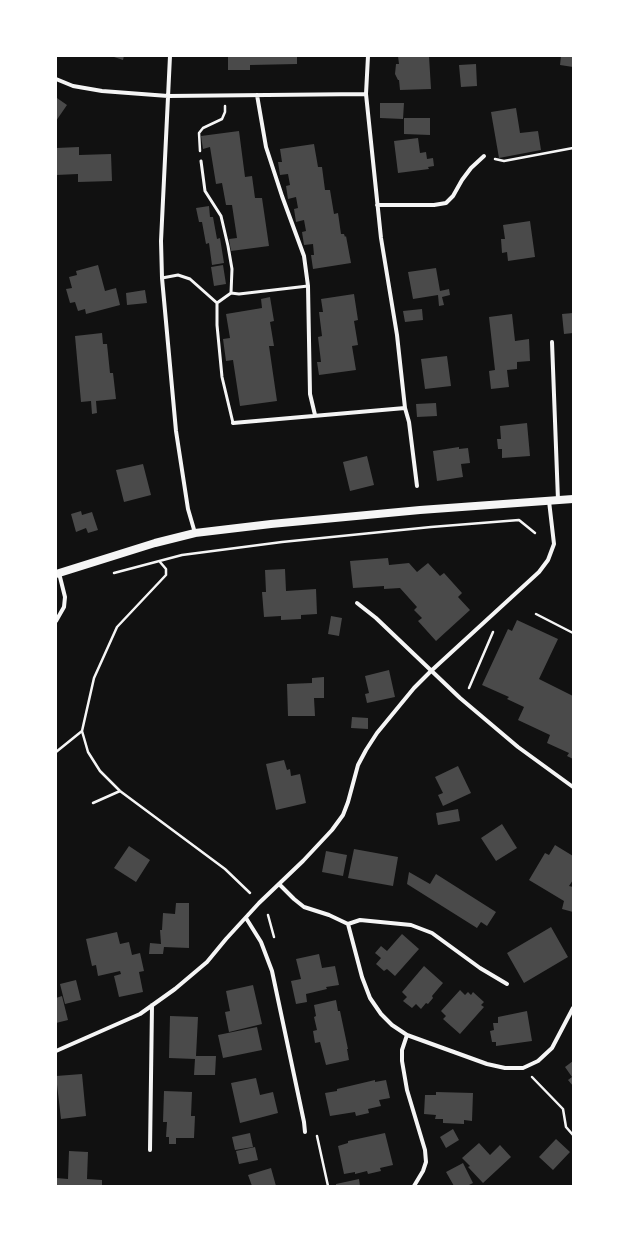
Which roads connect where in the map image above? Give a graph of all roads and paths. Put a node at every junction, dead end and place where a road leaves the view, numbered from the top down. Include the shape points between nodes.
1 (170, 56) edge
2 (368, 56) edge
3 (56, 79) edge
4 (366, 94) junction
5 (257, 95) junction
6 (168, 96) junction
7 (224, 96) junction
8 (573, 148) edge
9 (484, 156) joint
10 (201, 161) joint
11 (377, 205) junction
12 (162, 278) junction
13 (308, 286) junction
14 (231, 293) junction
15 (216, 303) junction
16 (552, 342) dead end
17 (404, 408) junction
18 (315, 415) junction
19 (233, 423) joint
20 (417, 486) dead end
21 (573, 499) edge
22 (558, 500) junction
23 (549, 501) junction
24 (195, 533) junction
25 (535, 533) dead end
26 (160, 562) junction
27 (57, 573) edge
28 (112, 574) dead end
29 (357, 603) dead end
30 (536, 614) dead end
31 (56, 621) edge
32 (493, 632) dead end
33 (573, 633) edge
34 (431, 671) junction
35 (466, 702) junction
36 (82, 730) junction
37 (56, 752) edge
38 (573, 787) edge
39 (120, 791) junction
40 (93, 803) dead end
41 (279, 884) junction
42 (250, 894) dead end
43 (246, 918) junction
44 (348, 924) junction
45 (507, 984) dead end
46 (152, 1006) junction
47 (573, 1008) edge
48 (407, 1035) junction
49 (56, 1051) edge
50 (523, 1068) junction
51 (304, 1132) dead end
52 (573, 1135) edge
53 (150, 1150) dead end
54 (414, 1186) edge

1 - 6 street
2 - 4 street
3 - 6 street via 73,86 102,91
4 - 5 street
4 - 11 street
5 - 7 street
5 - 13 street via 266,147 304,256
6 - 7 street
6 - 12 street via 161,241
7 - 10 path via 225,112 222,120 199,132
8 - 9 path via 504,161
9 - 11 street via 471,168 446,203
10 - 14 lane via 206,191 221,216 228,246 232,269
11 - 17 street via 397,335
12 - 15 lane via 178,275 190,279
12 - 24 street via 176,431 188,509
13 - 14 lane
13 - 18 street via 310,394
14 - 15 lane
15 - 19 lane via 222,377
16 - 22 street
17 - 18 street
17 - 20 street
18 - 19 street
21 - 22 main road
22 - 23 main road
23 - 24 main road via 271,524
23 - 34 street via 554,544 548,560 539,572
24 - 27 main road
25 - 26 path via 518,520 503,521 282,542 182,555
26 - 28 path
26 - 36 path via 166,569 166,575 117,627 94,678
27 - 31 street via 65,597 64,607
29 - 34 street
30 - 33 path
32 - 35 path via 469,687
34 - 35 street
34 - 41 street via 414,688 366,750 358,765 343,815 332,830
35 - 38 street via 518,747
36 - 37 path
36 - 39 path via 88,752 100,771
39 - 40 path
39 - 42 path via 225,869
41 - 43 street
41 - 44 street via 304,907
43 - 46 street via 207,962
43 - 51 street via 261,942 272,971
44 - 45 street via 360,920 418,927 432,933
44 - 48 street via 370,998 381,1014
46 - 49 street via 140,1014
46 - 53 street
47 - 50 street via 552,1048 538,1061
48 - 50 street via 487,1064
48 - 54 street via 402,1050 402,1061 426,1162
50 - 52 path via 563,1109 566,1127

